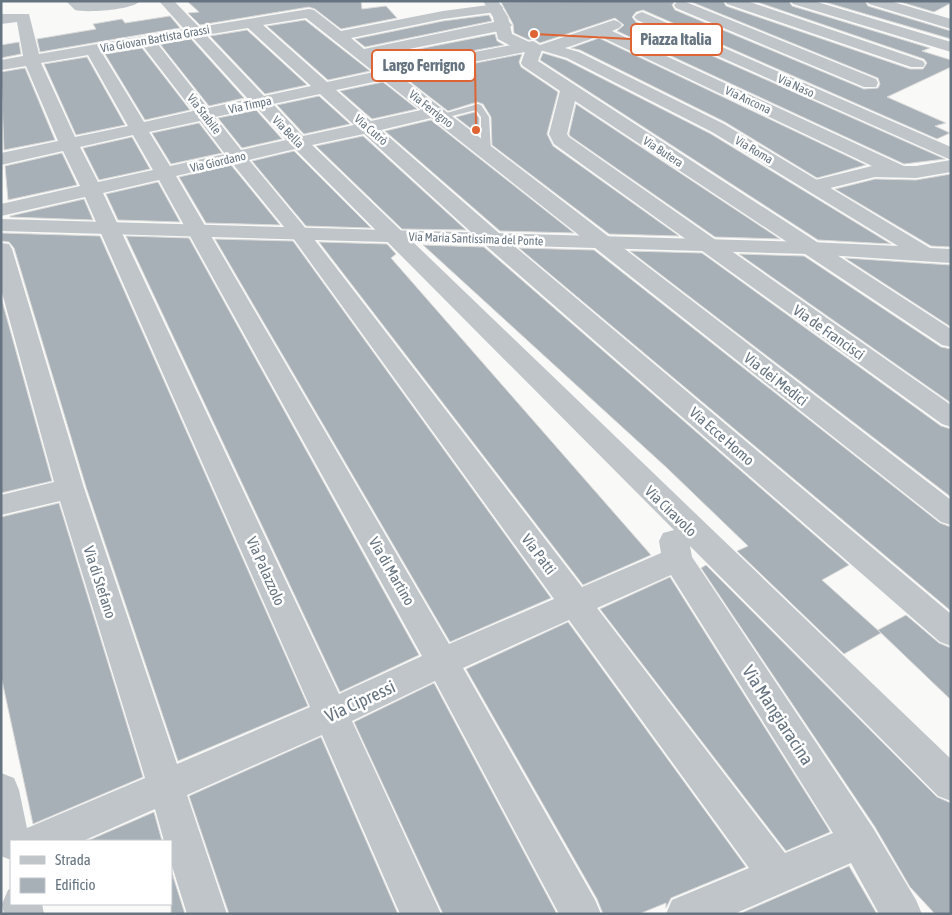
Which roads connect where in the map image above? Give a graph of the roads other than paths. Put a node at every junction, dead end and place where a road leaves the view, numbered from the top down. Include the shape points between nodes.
1 (73, 1) edge
2 (133, 1) edge
3 (166, 1) edge
4 (732, 1) edge
5 (798, 1) edge
6 (874, 1) edge
7 (687, 3) edge
8 (493, 5) edge
9 (309, 12) joint
10 (642, 17) junction
11 (1, 19) edge
12 (250, 22) junction
13 (951, 24) edge
14 (504, 27) junction
15 (195, 32) junction
16 (591, 33) junction
17 (338, 36) junction
18 (146, 41) junction
19 (951, 48) edge
20 (536, 49) junction
21 (92, 50) junction
22 (362, 54) junction
23 (32, 60) junction
24 (1, 65) edge
25 (387, 74) junction
26 (870, 83) junction
27 (322, 89) junction
28 (570, 89) junction
29 (828, 100) junction
30 (260, 103) junction
31 (437, 114) junction
32 (205, 115) junction
33 (369, 127) junction
34 (139, 129) junction
35 (299, 143) junction
36 (69, 144) junction
37 (486, 152) junction
38 (951, 154) edge
39 (237, 157) junction
40 (1, 159) edge
41 (951, 166) edge
42 (899, 171) junction
43 (164, 174) junction
44 (814, 186) junction
45 (92, 190) junction
46 (1, 210) edge
47 (1, 225) edge
48 (111, 228) junction
49 (199, 231) junction
50 (300, 234) junction
51 (394, 236) junction
52 (492, 239) junction
53 (601, 243) junction
54 (706, 246) junction
55 (810, 248) junction
56 (1, 249) edge
57 (924, 254) junction
58 (951, 256) edge
59 (951, 270) edge
60 (951, 340) edge
61 (951, 418) edge
62 (70, 488) junction
63 (1, 506) edge
64 (670, 510) junction
65 (951, 515) edge
66 (677, 559) junction
67 (576, 604) junction
68 (951, 633) edge
69 (444, 662) junction
70 (332, 714) junction
71 (951, 784) edge
72 (165, 786) junction
73 (1, 790) edge
74 (11, 840) edge
75 (43, 840) edge
76 (860, 841) junction
77 (778, 875) junction
78 (900, 905) edge
79 (207, 914) edge
80 (421, 914) edge
81 (581, 914) edge
82 (686, 914) edge

1 - 2 street via 80,7 94,7
3 - 15 street, Via Bella
4 - 26 street via 917,64
5 - 19 street
6 - 13 street
7 - 10 street, Via Timpa
7 - 26 street
8 - 14 street
8 - 17 street
9 - 12 street, Via Giovan Battista Grassi
9 - 17 street, Via Ferrigno
10 - 16 street, Via Timpa
10 - 29 street, Via Naso
11 - 23 street, Via Palazzolo via 24,17
12 - 15 street, Via Giovan Battista Grassi
12 - 27 street, Via Cutrò
14 - 20 street, Via Butera via 504,36
14 - 22 street
15 - 18 street, Via Giovan Battista Grassi
15 - 30 street, Via Bella
16 - 20 street, Via Timpa
16 - 42 street, Via Ancona
17 - 22 street, Via Ferrigno
18 - 21 street, Via Giovan Battista Grassi
18 - 32 street, Via Stabile
20 - 25 street, Via Timpa via 498,52
20 - 28 street, Via Butera
20 - 44 street, Via Roma via 573,55 718,128
21 - 23 street, Via Giovan Battista Grassi
21 - 34 street, Via di Martino
22 - 25 street, Via Ferrigno
23 - 24 street, Via Giovan Battista Grassi
23 - 36 street, Via Palazzolo
25 - 27 street, Via Timpa
25 - 31 street, Via Ferrigno
26 - 29 street
27 - 30 street, Via Timpa
27 - 33 street, Via Cutrò
28 - 54 street, Via de Francisci via 558,134 561,140
28 - 55 street, Via Butera
29 - 38 street, Via Naso
30 - 32 street, Via Timpa
30 - 35 street, Via Bella
31 - 33 street, Via Giordano
31 - 37 street, Via Ferrigno
31 - 37 lane via 478,107 485,117
32 - 34 street, Via Timpa
32 - 39 street, Via Stabile
33 - 35 street, Via Giordano
33 - 52 street, Via Cutrò
34 - 36 street, Via Timpa
34 - 43 street, Via di Martino
35 - 39 street, Via Giordano
35 - 51 street, Via Bella
36 - 40 street, Via Timpa
36 - 45 street, Via Palazzolo
37 - 53 street, Via Ferrigno
39 - 43 street, Via Giordano
39 - 50 street, Via Stabile
41 - 42 street via 916,172
42 - 44 street via 875,171
43 - 45 street, Via Giordano
43 - 49 street, Via di Martino
44 - 57 street, Via Roma
45 - 46 street, Via Giordano
45 - 48 street, Via Palazzolo
47 - 48 street, Via Maria Santissima del Ponte
48 - 49 street, Via Maria Santissima del Ponte
48 - 70 street, Via Palazzolo
49 - 50 street, Via Maria Santissima del Ponte
49 - 69 street, Via di Martino
50 - 51 street, Via Maria Santissima del Ponte
50 - 67 street, Via Patti
51 - 52 street, Via Maria Santissima del Ponte
51 - 64 street, Via Ciravolo
52 - 53 street, Via Maria Santissima del Ponte
52 - 68 street, Via Ecce Homo
53 - 54 street, Via Maria Santissima del Ponte
53 - 65 street, Via dei Medici
54 - 55 street, Via Maria Santissima del Ponte
54 - 61 street, Via de Francisci
55 - 57 street, Via Maria Santissima del Ponte
55 - 60 street, Via Butera
56 - 62 street, Via di Stefano
57 - 58 street, Via Maria Santissima del Ponte
57 - 59 street, Via Roma
62 - 63 street
62 - 72 street, Via di Stefano
64 - 66 street, Via Mangiaracina
64 - 71 street, Via Ciravolo
66 - 67 street, Via Cipressi
66 - 76 street, Via Mangiaracina
67 - 69 street, Via Cipressi
67 - 77 street, Via Patti
69 - 70 street, Via Cipressi
69 - 81 street, Via di Martino
70 - 72 street, Via Cipressi
70 - 80 street, Via Palazzolo
72 - 75 street, Via Cipressi
72 - 79 street, Via di Stefano
73 - 74 street
76 - 77 street
76 - 78 street, Via Mangiaracina
77 - 82 street

